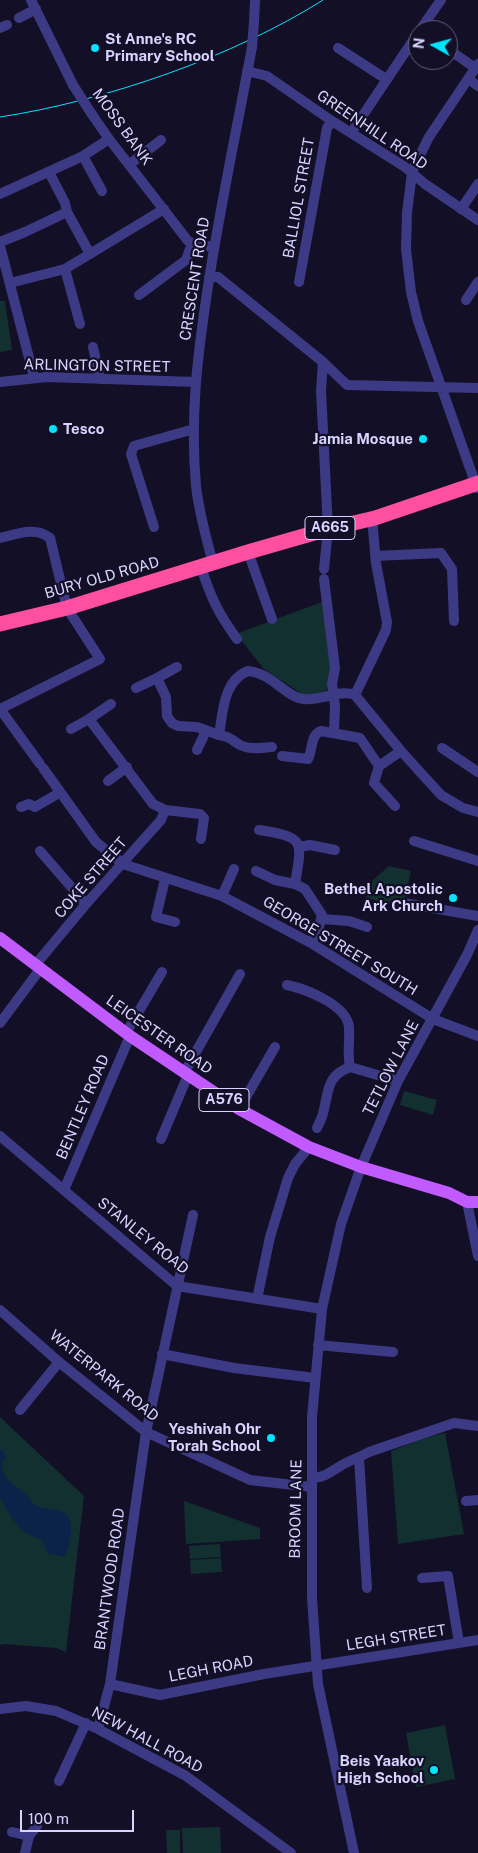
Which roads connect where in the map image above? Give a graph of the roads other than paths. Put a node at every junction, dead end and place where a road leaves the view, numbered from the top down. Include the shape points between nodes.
1 (255, 0) edge
2 (441, 0) edge
3 (34, 5) edge
4 (19, 18) dead end
5 (427, 20) edge
6 (338, 48) dead end
7 (408, 48) edge
8 (458, 55) edge
9 (477, 66) edge
10 (248, 71) junction
11 (386, 79) junction
12 (468, 79) junction
13 (478, 86) edge
14 (332, 121) junction
15 (351, 133) junction
16 (109, 139) junction
17 (161, 140) dead end
18 (83, 156) junction
19 (130, 164) junction
20 (49, 172) junction
21 (412, 173) junction
22 (478, 184) edge
23 (102, 191) dead end
24 (0, 194) edge
25 (164, 209) junction
26 (462, 209) junction
27 (67, 212) junction
28 (478, 220) edge
29 (0, 242) edge
30 (194, 244) junction
31 (0, 246) edge
32 (214, 247) junction
33 (90, 254) junction
34 (65, 269) junction
35 (209, 277) junction
36 (299, 282) dead end
37 (478, 282) edge
38 (10, 283) junction
39 (139, 295) dead end
40 (466, 300) dead end
41 (80, 324) dead end
42 (93, 347) dead end
43 (323, 362) junction
44 (34, 377) junction
45 (100, 379) junction
46 (0, 382) edge
47 (195, 382) junction
48 (442, 386) junction
49 (478, 388) edge
50 (194, 429) junction
51 (477, 486) edge
52 (372, 518) junction
53 (154, 526) dead end
54 (328, 528) junction
55 (0, 538) edge
56 (248, 552) junction
57 (375, 556) junction
58 (207, 565) junction
59 (67, 608) junction
60 (272, 619) dead end
61 (454, 621) dead end
62 (0, 624) edge
63 (237, 639) dead end
64 (177, 667) dead end
65 (157, 678) junction
66 (136, 688) dead end
67 (355, 695) junction
68 (333, 696) junction
69 (111, 704) dead end
70 (0, 709) edge
71 (89, 719) junction
72 (71, 729) dead end
73 (206, 731) junction
74 (334, 732) junction
75 (219, 735) junction
76 (272, 747) dead end
77 (442, 748) dead end
78 (197, 750) dead end
79 (401, 751) junction
80 (282, 756) dead end
81 (379, 766) junction
82 (127, 767) junction
83 (478, 772) edge
84 (108, 781) dead end
85 (59, 793) junction
86 (395, 806) dead end
87 (21, 807) dead end
88 (165, 810) junction
89 (478, 812) edge
90 (259, 830) dead end
91 (201, 840) dead end
92 (414, 841) dead end
93 (299, 847) junction
94 (335, 850) dead end
95 (40, 851) dead end
96 (478, 861) edge
97 (123, 864) junction
98 (234, 869) dead end
99 (256, 870) dead end
100 (165, 879) junction
101 (295, 884) junction
102 (222, 896) junction
103 (404, 903) dead end
104 (86, 904) junction
105 (478, 916) edge
106 (322, 919) junction
107 (175, 922) dead end
108 (367, 927) dead end
109 (478, 930) edge
110 (0, 938) edge
111 (311, 943) junction
112 (38, 966) junction
113 (162, 972) dead end
114 (240, 974) dead end
115 (287, 985) dead end
116 (432, 1019) junction
117 (0, 1023) edge
118 (128, 1034) junction
119 (478, 1036) edge
120 (275, 1047) dead end
121 (350, 1067) junction
122 (186, 1074) junction
123 (398, 1081) junction
124 (239, 1109) junction
125 (317, 1128) dead end
126 (0, 1136) edge
127 (161, 1139) dead end
128 (309, 1147) junction
129 (361, 1167) junction
130 (64, 1190) junction
131 (472, 1202) edge
132 (193, 1214) dead end
133 (478, 1256) edge
134 (177, 1286) junction
135 (257, 1299) junction
136 (322, 1309) junction
137 (0, 1310) edge
138 (318, 1345) junction
139 (392, 1352) dead end
140 (162, 1354) junction
141 (60, 1362) junction
142 (315, 1378) junction
143 (20, 1410) dead end
144 (478, 1426) edge
145 (146, 1432) junction
146 (359, 1458) junction
147 (311, 1482) junction
148 (478, 1500) edge
149 (466, 1502) dead end
150 (422, 1578) dead end
151 (367, 1588) dead end
152 (478, 1640) edge
153 (459, 1643) junction
154 (318, 1666) junction
155 (110, 1684) junction
156 (0, 1709) edge
157 (86, 1724) junction
158 (98, 1729) junction
159 (59, 1781) dead end
160 (37, 1826) dead end
161 (12, 1832) dead end
162 (30, 1836) junction
163 (25, 1853) edge
164 (291, 1853) edge
165 (354, 1853) edge

1 - 10 street, CRESCENT ROAD, bridge
2 - 5 street
3 - 4 street
3 - 16 street, MOSS BANK, bridge via 73,85
6 - 11 street
7 - 11 street
8 - 9 street
9 - 12 street
10 - 14 street, GREENHILL ROAD via 267,76
10 - 32 street, CRESCENT ROAD
11 - 15 street
12 - 13 street
12 - 21 street via 429,137
14 - 15 street, GREENHILL ROAD
14 - 36 street, BALLIOL STREET via 327,128
15 - 21 street, GREENHILL ROAD
16 - 18 street
16 - 19 street, MOSS BANK
17 - 19 street
18 - 20 street
18 - 23 street
19 - 25 street, MOSS BANK
20 - 24 street
20 - 27 street
21 - 26 street, GREENHILL ROAD
21 - 48 street via 406,231 408,273 418,321
22 - 26 street
25 - 30 street, MOSS BANK via 181,233
25 - 33 street
26 - 28 street, GREENHILL ROAD
27 - 29 street
27 - 33 street
30 - 32 street
30 - 39 street via 186,260
31 - 38 street
32 - 35 street, CRESCENT ROAD
33 - 34 street
34 - 38 street
34 - 41 street
35 - 43 street via 223,281
35 - 47 street, CRESCENT ROAD
37 - 40 street
38 - 44 street
42 - 45 street
43 - 48 street via 347,385
43 - 54 street via 321,391
44 - 45 street, ARLINGTON STREET
44 - 46 street, ARLINGTON STREET
45 - 47 street, ARLINGTON STREET
47 - 50 street, CRESCENT ROAD
48 - 49 street
48 - 51 street
50 - 53 street via 134,446 131,454
50 - 58 street, CRESCENT ROAD via 196,488
51 - 52 highway, A665
52 - 54 highway, A665
52 - 57 street
54 - 56 highway, A665
54 - 68 street via 324,574 335,668
55 - 59 street via 32,531 50,538
56 - 58 highway, A665
56 - 60 street
57 - 61 street via 441,553 452,569
57 - 67 street via 386,630
58 - 59 highway, BURY OLD ROAD / A665
58 - 63 street, CRESCENT ROAD via 210,596
59 - 62 highway, BURY OLD ROAD / A665
59 - 70 street via 100,659
64 - 65 street
65 - 66 street
65 - 73 street via 166,697 167,716 172,723 197,726
67 - 68 street
67 - 79 street
68 - 74 street
68 - 75 street via 299,698 264,675 248,671 228,688
69 - 71 street
70 - 85 street, GEORGE STREET SOUTH
71 - 72 street
71 - 82 street
73 - 75 street
73 - 78 street
74 - 80 street via 317,732 308,759
74 - 81 street via 360,738
75 - 76 street via 230,737 241,746
77 - 83 street
79 - 81 street
79 - 89 street via 441,795 463,808
81 - 86 street via 370,785
82 - 84 street
82 - 88 street via 153,804
85 - 87 street via 35,811 28,804
85 - 97 street, GEORGE STREET SOUTH via 96,842
88 - 91 street via 200,814 204,818
88 - 97 street, COKE STREET via 161,820
90 - 93 street via 285,834
92 - 96 street
93 - 94 street via 310,845
93 - 101 street
95 - 104 street
97 - 100 street, GEORGE STREET SOUTH
97 - 104 street, COKE STREET
98 - 102 street
99 - 101 street via 275,880
100 - 102 street, GEORGE STREET SOUTH
100 - 107 street via 154,922
101 - 106 street via 305,889
102 - 111 street, GEORGE STREET SOUTH
103 - 105 street
104 - 112 street, COKE STREET
106 - 108 street via 349,921
106 - 111 street
109 - 116 street, TETLOW LANE
110 - 112 main road, LEICESTER ROAD / A576
111 - 116 street, GEORGE STREET SOUTH
112 - 117 street, COKE STREET
112 - 118 main road, LEICESTER ROAD / A576
113 - 118 street, BENTLEY ROAD
114 - 122 street
115 - 121 street via 302,988 341,1010 349,1027 347,1057
116 - 119 street, GEORGE STREET SOUTH
116 - 123 street, TETLOW LANE
118 - 122 main road, LEICESTER ROAD / A576
118 - 130 street, BENTLEY ROAD
120 - 124 street
121 - 123 street
121 - 125 street via 333,1078 327,1089
122 - 124 main road, LEICESTER ROAD / A576
122 - 127 street
123 - 129 street, TETLOW LANE
124 - 128 main road, LEICESTER ROAD / A576
126 - 130 street, STANLEY ROAD
128 - 129 main road, LEICESTER ROAD / A576
128 - 135 street via 288,1178 270,1238
129 - 131 main road, LEICESTER ROAD / A576
129 - 136 street, BROOM LANE via 341,1224
130 - 134 street, STANLEY ROAD
131 - 133 street
132 - 134 street, BRANTWOOD ROAD
134 - 135 street, STANLEY ROAD
134 - 140 street, BRANTWOOD ROAD
135 - 136 street, STANLEY ROAD
136 - 138 street, BROOM LANE
137 - 141 street, WATERPARK ROAD
138 - 139 street
138 - 142 street, BROOM LANE
140 - 142 street via 234,1368
140 - 145 street, BRANTWOOD ROAD
141 - 143 street
141 - 145 street, WATERPARK ROAD
142 - 147 street, BROOM LANE
144 - 146 street via 454,1423 368,1452
145 - 147 street, WATERPARK ROAD via 250,1480
145 - 155 street, BRANTWOOD ROAD
146 - 147 street
146 - 151 street
147 - 154 street, BROOM LANE via 311,1582
148 - 149 street
150 - 153 street via 448,1576
152 - 153 street, LEGH STREET
153 - 154 street, LEGH STREET
154 - 155 street, LEGH ROAD via 160,1694
154 - 165 street, BROOM LANE via 323,1710
155 - 158 street, BRANTWOOD ROAD
156 - 157 street, NEW HALL ROAD via 41,1708
157 - 158 street, NEW HALL ROAD
157 - 159 street
158 - 164 street, NEW HALL ROAD via 186,1776
160 - 162 street
161 - 162 street
162 - 163 street

